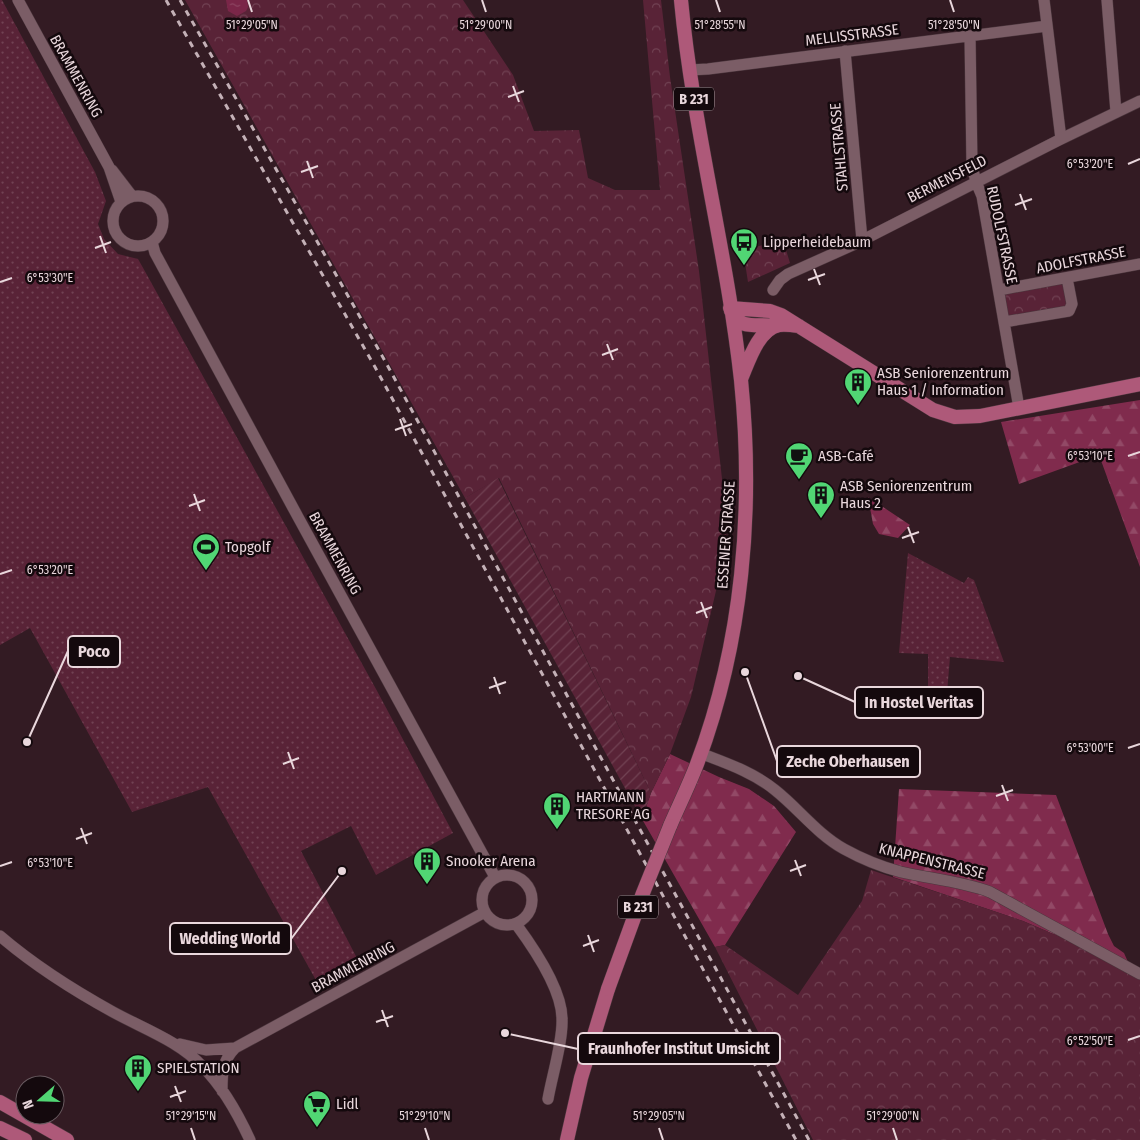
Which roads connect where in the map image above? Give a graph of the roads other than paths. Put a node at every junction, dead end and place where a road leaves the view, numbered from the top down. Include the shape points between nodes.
1 (18, 0) edge
2 (681, 0) edge
3 (1044, 0) edge
4 (1107, 0) edge
5 (1047, 26) junction
6 (970, 36) junction
7 (845, 51) junction
8 (690, 70) junction
9 (1140, 101) edge
10 (1116, 112) junction
11 (1061, 138) junction
12 (109, 167) junction
13 (976, 182) junction
14 (132, 196) junction
15 (121, 202) junction
16 (862, 240) junction
17 (152, 242) junction
18 (1140, 264) edge
19 (1067, 278) junction
20 (773, 290) dead end
21 (999, 290) junction
22 (730, 308) junction
23 (1004, 322) junction
24 (776, 326) junction
25 (800, 326) junction
26 (741, 380) junction
27 (1140, 384) edge
28 (1019, 408) junction
29 (700, 753) junction
30 (495, 877) junction
31 (485, 912) junction
32 (516, 924) junction
33 (0, 936) edge
34 (1140, 974) edge
35 (172, 1042) junction
36 (235, 1048) junction
37 (222, 1091) junction
38 (548, 1099) dead end
39 (0, 1102) edge
40 (0, 1128) edge
41 (26, 1140) edge
42 (67, 1140) edge
43 (250, 1140) edge
44 (567, 1140) edge

1 - 12 street, BRAMMENRING
2 - 8 main road, ESSENER STRASSE / B 231
3 - 5 street
4 - 10 street
5 - 6 street, MELLISSTRASSE
5 - 11 street
6 - 7 street, MELLISSTRASSE
6 - 13 street, RUDOLFSTRASSE via 972,166
7 - 8 street, MELLISSTRASSE
7 - 16 street, STAHLSTRASSE
8 - 22 main road, ESSENER STRASSE / B 231
9 - 10 street, BERMENSFELD
10 - 11 street, BERMENSFELD
11 - 13 street, BERMENSFELD
12 - 14 street, BRAMMENRING
12 - 15 street, BRAMMENRING
13 - 16 street, BERMENSFELD
13 - 21 street, RUDOLFSTRASSE via 982,196
14 - 15 street
14 - 17 street via 151,200 162,214 161,231
15 - 17 street via 112,221 117,235 134,246
16 - 20 street, BERMENSFELD via 788,274
17 - 30 street, BRAMMENRING
18 - 19 street, ADOLFSTRASSE
19 - 21 street, ADOLFSTRASSE
19 - 23 street via 1072,304 1069,311
21 - 23 street, RUDOLFSTRASSE
22 - 24 main road via 734,318 744,324
22 - 25 main road via 777,313
22 - 26 main road, ESSENER STRASSE / B 231
23 - 28 street, RUDOLFSTRASSE
24 - 25 main road
24 - 26 main road via 757,343
25 - 28 main road via 940,413 969,417
26 - 29 main road, ESSENER STRASSE / B 231 via 746,466 744,547 733,632
27 - 28 main road
29 - 34 street, KNAPPENSTRASSE via 759,778 844,849 885,868 990,892
29 - 44 main road, ESSENER STRASSE / B 231, bridge via 608,989 581,1078
30 - 31 street via 484,891
30 - 32 street via 507,875 518,878 530,891 530,909
31 - 32 street via 500,924
31 - 36 street, BRAMMENRING
32 - 38 street via 530,942 560,1004 562,1022
33 - 35 street, BRAMMENRING via 74,990
35 - 36 street, BRAMMENRING via 206,1050
35 - 37 street, BRAMMENRING via 203,1066
36 - 37 street via 226,1059
37 - 43 street, BRAMMENRING
39 - 42 main road
40 - 41 main road

